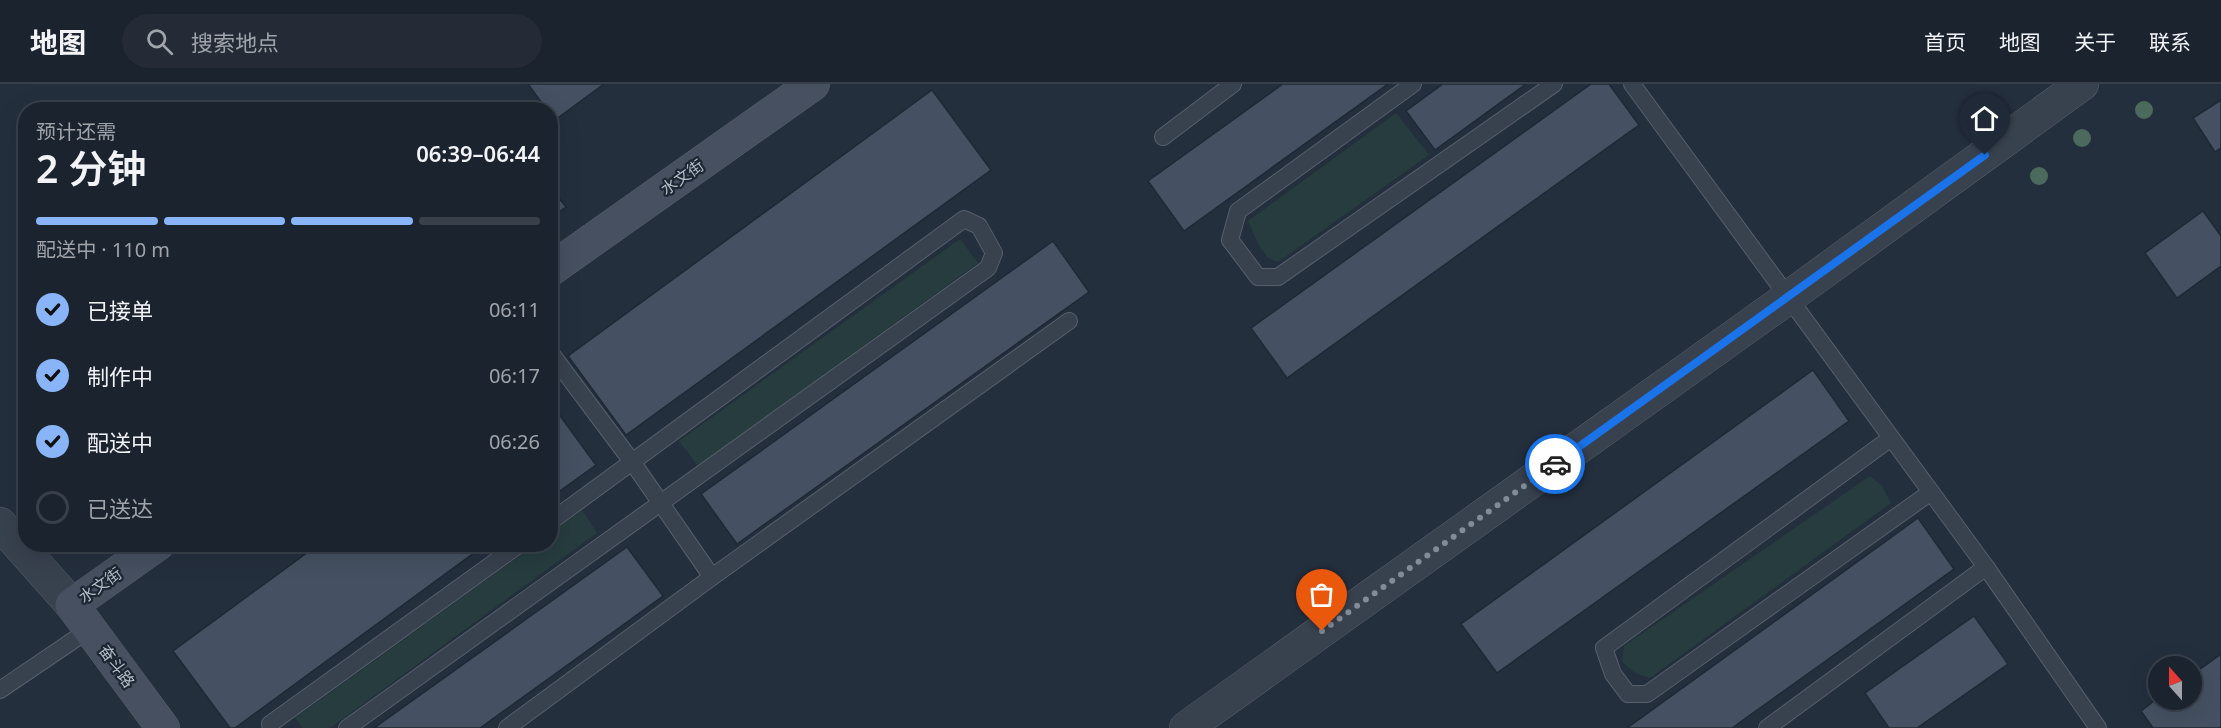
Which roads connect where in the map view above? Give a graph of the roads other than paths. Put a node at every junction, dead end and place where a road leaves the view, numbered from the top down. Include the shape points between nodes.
1 (813, 84) edge
2 (1233, 84) edge
3 (1413, 84) edge
4 (1554, 84) edge
5 (1632, 84) edge
6 (2082, 84) edge
7 (1163, 137) dead end
8 (558, 264) edge
9 (1789, 297) junction
10 (1069, 321) dead end
11 (558, 363) edge
12 (1891, 438) junction
13 (633, 463) junction
14 (1931, 492) junction
15 (660, 503) junction
16 (558, 516) edge
17 (0, 524) edge
18 (18, 545) edge
19 (24, 552) edge
20 (150, 552) edge
21 (509, 552) edge
22 (1986, 567) junction
23 (712, 577) junction
24 (81, 617) junction
25 (0, 690) edge
26 (163, 728) edge
27 (271, 728) edge
28 (347, 728) edge
29 (507, 728) edge
30 (1186, 728) edge
31 (1767, 728) edge
32 (2098, 728) edge

1 - 8 street, 水文街
2 - 7 lane
3 - 4 lane via 1238,212 1230,240 1258,277 1278,277
5 - 9 lane
6 - 9 street
9 - 12 lane
9 - 30 street
10 - 23 lane
11 - 13 lane
12 - 14 lane
12 - 14 lane via 1604,648 1613,674 1628,694 1647,694
13 - 15 lane
13 - 15 lane via 964,219 979,226 994,253 987,268
13 - 16 lane
14 - 22 lane
15 - 23 lane
15 - 28 lane
17 - 18 street
19 - 24 street
20 - 24 street, 水文街
21 - 27 lane via 270,724
22 - 31 lane
22 - 32 lane
23 - 29 lane
24 - 25 lane
24 - 26 street, 奋斗路

